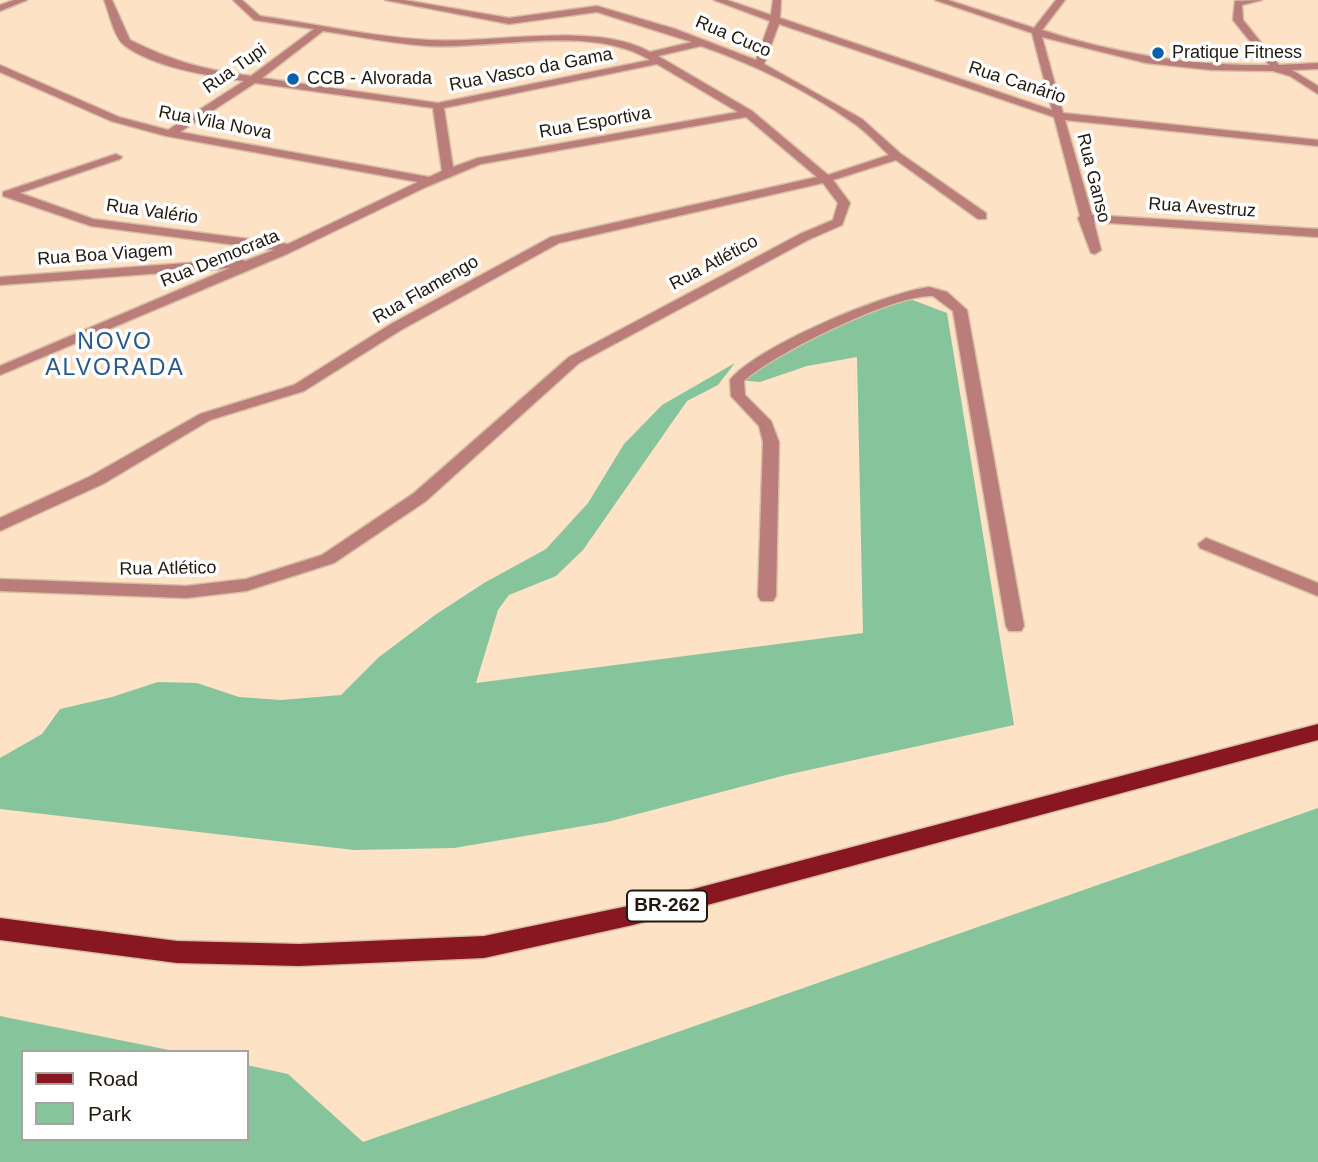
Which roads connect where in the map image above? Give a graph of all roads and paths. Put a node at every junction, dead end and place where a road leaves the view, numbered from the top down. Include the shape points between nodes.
1 (23, 0) edge
2 (108, 0) edge
3 (237, 0) edge
4 (389, 0) edge
5 (580, 0) edge
6 (718, 0) edge
7 (777, 0) edge
8 (939, 0) edge
9 (1061, 0) edge
10 (1258, 0) edge
11 (428, 3) edge
12 (0, 8) edge
13 (597, 9) junction
14 (775, 21) junction
15 (319, 30) junction
16 (1037, 31) junction
17 (702, 43) junction
18 (655, 58) junction
19 (759, 65) junction
20 (1318, 66) edge
21 (0, 68) edge
22 (1277, 69) junction
23 (251, 81) junction
24 (1318, 91) edge
25 (438, 106) junction
26 (748, 113) junction
27 (1060, 116) junction
28 (170, 134) junction
29 (1318, 143) edge
30 (897, 156) junction
31 (116, 157) dead end
32 (448, 172) junction
33 (826, 179) junction
34 (433, 181) junction
35 (5, 194) edge
36 (982, 216) dead end
37 (1084, 218) junction
38 (1318, 233) edge
39 (293, 249) junction
40 (1095, 250) dead end
41 (254, 262) junction
42 (0, 281) edge
43 (0, 371) edge
44 (0, 525) edge
45 (1206, 544) dead end
46 (0, 585) edge
47 (1318, 590) edge
48 (767, 596) dead end
49 (1015, 626) dead end
50 (1318, 732) edge
51 (0, 929) edge

1 - 12 street
2 - 23 street, Rua Vasco da Gama via 126,42 164,61
3 - 15 street, Rua Atlético via 257,18
4 - 11 street, Rua Cuco
5 - 13 street via 578,4
6 - 14 street, Rua Canário
7 - 14 street
8 - 16 street
9 - 16 street
10 - 22 street via 1238,4 1238,20
11 - 13 street, Rua Cuco via 509,22
13 - 17 street, Rua Cuco
14 - 19 street
14 - 27 street, Rua Canário
15 - 18 street, Rua Atlético via 430,43 586,39 623,44
15 - 23 street, Rua Tupi
16 - 22 street via 1143,59 1217,69
16 - 27 street, Rua Ganso
17 - 18 street, Rua Vasco da Gama
17 - 19 street, Rua Cuco
18 - 25 street, Rua Vasco da Gama via 634,68
18 - 26 street, Rua Atlético
19 - 30 street, Rua Cuco via 858,121
20 - 22 street
21 - 28 street, Rua Vila Nova via 115,119
22 - 24 street via 1294,74
23 - 25 street, Rua Vasco da Gama
23 - 28 street, Rua Tupi
25 - 32 street
26 - 32 street, Rua Esportiva via 478,161
26 - 33 street, Rua Atlético
27 - 29 street, Rua Canário
27 - 37 street, Rua Ganso
28 - 34 street, Rua Vila Nova
30 - 33 street, Rua Flamengo
30 - 36 street, Rua Cuco
31 - 35 street
32 - 34 street, Rua Democrata
33 - 44 street, Rua Flamengo via 555,240 396,327 299,387 205,417 97,480
33 - 46 street, Rua Atlético via 844,203 838,222 574,360 420,497 328,559 246,586 186,592
34 - 39 street, Rua Democrata
35 - 39 street, Rua Valério via 91,222
37 - 38 street, Rua Avestruz
37 - 40 street, Rua Ganso
39 - 41 street, Rua Democrata
41 - 42 street, Rua Boa Viagem
41 - 43 street, Rua Democrata
45 - 47 street
48 - 49 street via 771,442 766,424 738,396 737,380 751,366 818,334 897,297 927,291 946,295 960,310
50 - 51 main road, BR-262 via 633,915 484,947 299,954 177,952

